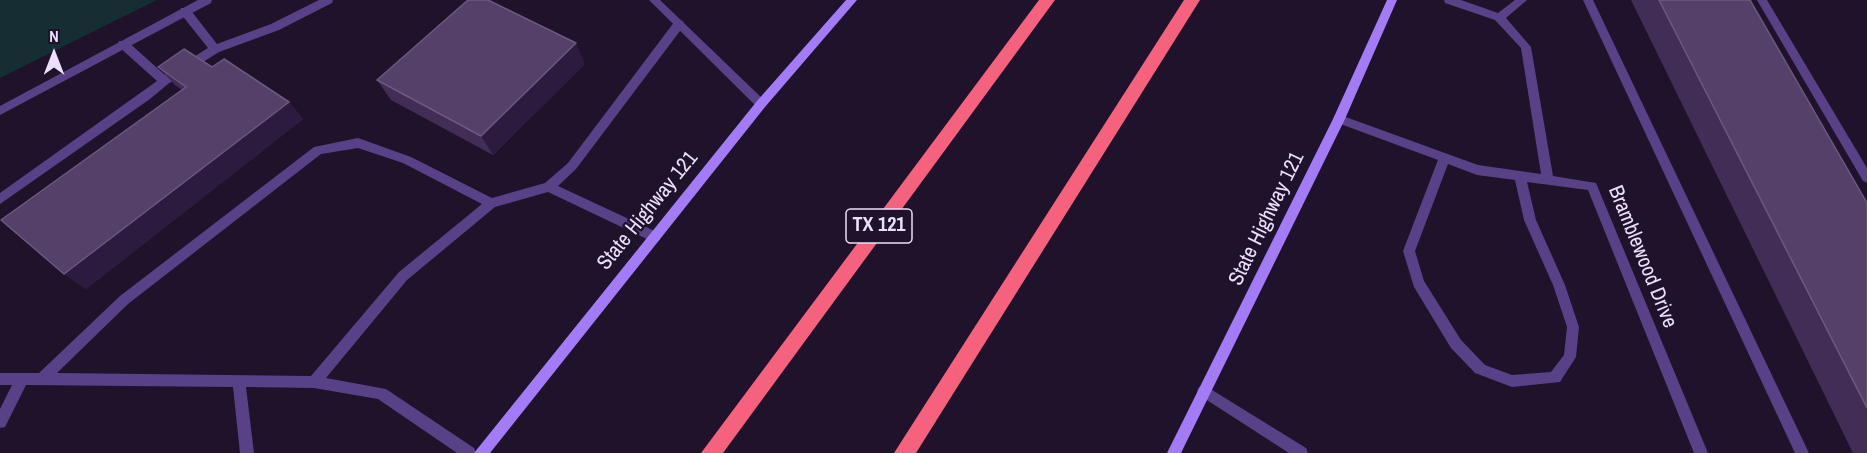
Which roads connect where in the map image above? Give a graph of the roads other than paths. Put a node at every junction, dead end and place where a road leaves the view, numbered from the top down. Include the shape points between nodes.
1 (207, 0) edge
2 (328, 0) edge
3 (654, 0) edge
4 (852, 0) edge
5 (1047, 0) edge
6 (1192, 0) edge
7 (1392, 0) edge
8 (1449, 0) edge
9 (1522, 0) edge
10 (1588, 0) edge
11 (1762, 0) edge
12 (185, 11) junction
13 (1499, 17) junction
14 (679, 24) junction
15 (123, 44) junction
16 (215, 49) junction
17 (164, 81) junction
18 (761, 104) junction
19 (0, 111) edge
20 (1340, 120) junction
21 (1445, 158) junction
22 (1520, 176) junction
23 (1867, 178) edge
24 (1548, 180) junction
25 (549, 187) junction
26 (0, 199) edge
27 (491, 203) junction
28 (655, 237) junction
29 (0, 379) edge
30 (22, 380) junction
31 (41, 380) junction
32 (238, 382) junction
33 (314, 382) junction
34 (1204, 391) junction
35 (0, 422) edge
36 (247, 453) edge
37 (469, 453) edge
38 (481, 453) edge
39 (711, 453) edge
40 (904, 453) edge
41 (1174, 453) edge
42 (1301, 453) edge
43 (1701, 453) edge
44 (1802, 453) edge

1 - 12 street
2 - 16 street via 275,27
3 - 14 street
4 - 18 main road, State Highway 121
5 - 39 highway, TX 121
6 - 40 highway
7 - 20 main road, State Highway 121
8 - 13 street
9 - 13 street
10 - 44 street
11 - 23 street
12 - 15 street
12 - 16 street
13 - 24 street via 1526,47
14 - 18 street
14 - 25 street via 572,166
15 - 17 street
15 - 19 street
16 - 17 street
17 - 26 street
18 - 28 main road, State Highway 121
20 - 21 street, Bramblewood Drive
20 - 34 main road, State Highway 121
21 - 22 street, Bramblewood Drive via 1477,170
21 - 22 street via 1410,251 1418,283 1456,344 1480,369 1512,381 1555,378 1570,357 1573,327 1530,220
22 - 24 street, Bramblewood Drive
24 - 43 street, Bramblewood Drive via 1592,186
25 - 27 street
25 - 28 street
27 - 31 street via 407,160 358,143 318,150 124,300
27 - 33 street via 403,276
28 - 38 main road, State Highway 121
29 - 30 street
30 - 31 street
30 - 35 street
31 - 32 street
32 - 33 street
32 - 36 street
33 - 37 street via 381,393
34 - 41 main road, State Highway 121
34 - 42 street

